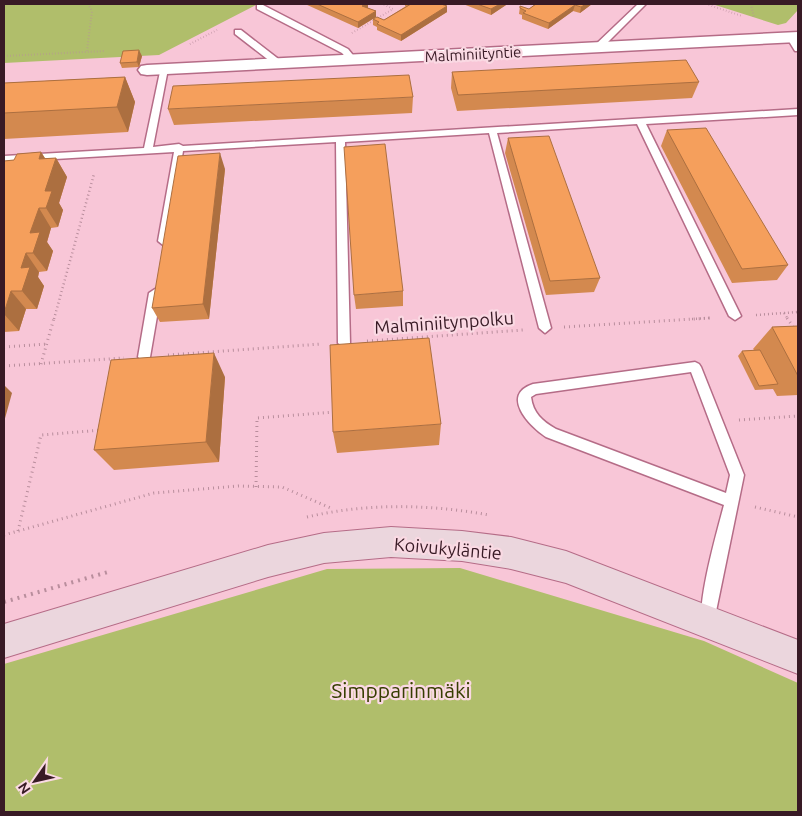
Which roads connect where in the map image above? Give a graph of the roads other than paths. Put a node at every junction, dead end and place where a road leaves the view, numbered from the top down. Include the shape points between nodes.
1 (642, 4) edge
2 (260, 7) road end
3 (238, 32) dead end
4 (796, 41) edge
5 (598, 48) junction
6 (353, 60) junction
7 (278, 63) junction
8 (164, 69) junction
9 (147, 70) dead end
10 (798, 112) edge
11 (640, 121) junction
12 (492, 129) junction
13 (340, 138) junction
14 (179, 147) junction
15 (148, 149) junction
16 (9, 162) edge
17 (162, 252) edge
18 (157, 281) edge
19 (735, 316) road end
20 (545, 328) road end
21 (344, 343) edge
22 (144, 357) edge
23 (730, 501) junction
24 (708, 621) junction
25 (4, 641) edge
26 (798, 657) edge

1 - 5 lane
2 - 6 lane via 345,52
3 - 7 lane
4 - 5 street, Malminiityntie
5 - 6 street, Malminiityntie
6 - 7 street, Malminiityntie
7 - 8 street, Malminiityntie
8 - 9 street, Malminiityntie
8 - 15 lane
10 - 11 lane
11 - 12 lane
11 - 19 lane
12 - 13 lane
12 - 20 lane
13 - 14 lane
13 - 21 lane
14 - 15 lane
14 - 17 lane
15 - 16 lane
18 - 22 lane
23 - 23 lane via 737,475 695,367 533,388 524,395 525,406 534,423 551,433
23 - 24 lane
24 - 25 main road, Koivukyläntie via 566,567 538,560 462,546 391,542 324,548 268,561
24 - 26 main road, Koivukyläntie

